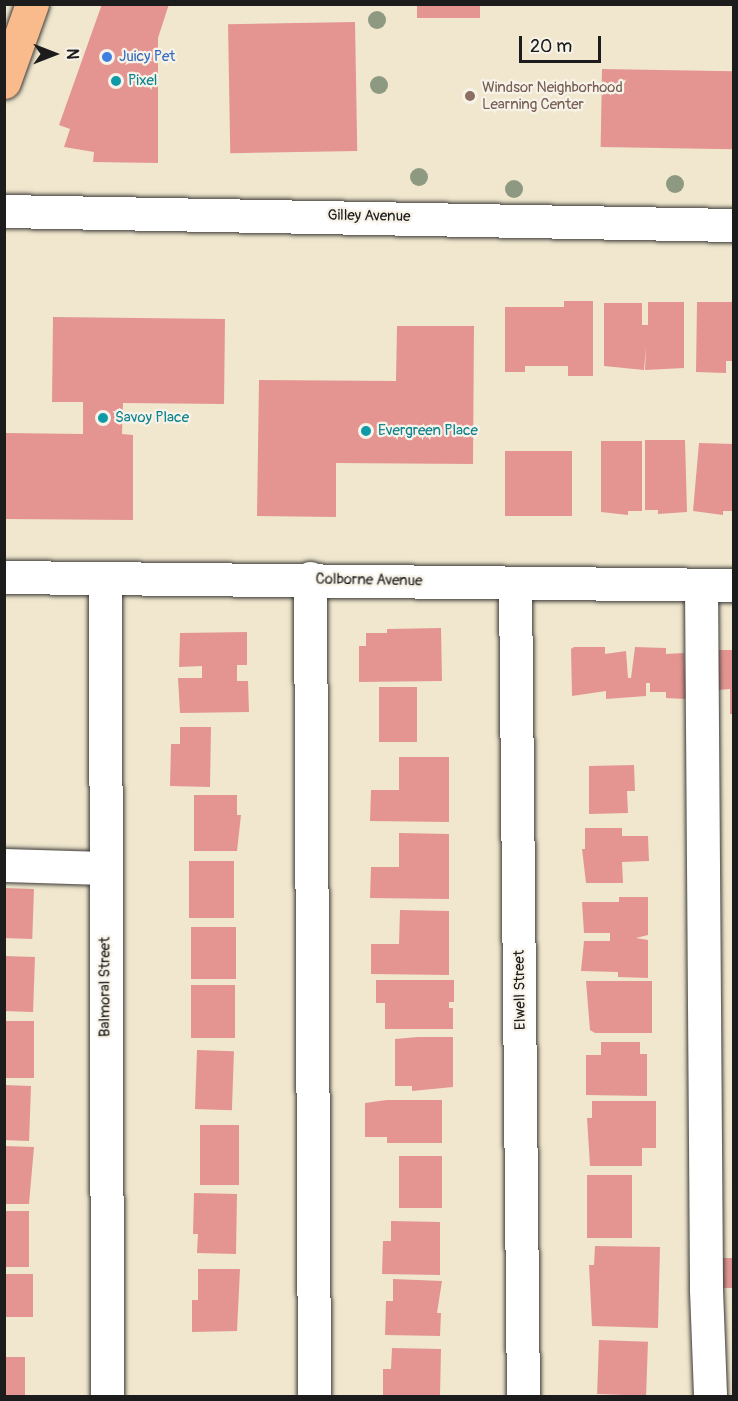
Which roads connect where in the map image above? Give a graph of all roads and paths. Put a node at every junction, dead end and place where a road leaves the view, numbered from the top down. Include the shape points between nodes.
1 (32, 4) edge
2 (4, 82) edge
3 (4, 211) edge
4 (734, 225) edge
5 (4, 577) edge
6 (105, 578) junction
7 (310, 578) junction
8 (515, 583) junction
9 (701, 585) junction
10 (734, 585) edge
11 (4, 865) edge
12 (104, 868) junction
13 (107, 1396) edge
14 (314, 1396) edge
15 (523, 1396) edge
16 (710, 1396) edge

1 - 2 main road
3 - 4 street, Gilley Avenue
5 - 6 street, Colborne Avenue
6 - 7 street, Colborne Avenue
6 - 12 street, Balmoral Street
7 - 8 street, Colborne Avenue
7 - 14 street
8 - 9 street, Colborne Avenue
8 - 15 street, Elwell Street
9 - 10 street, Colborne Avenue
9 - 16 street via 705,1278
11 - 12 street
12 - 13 street, Balmoral Street

